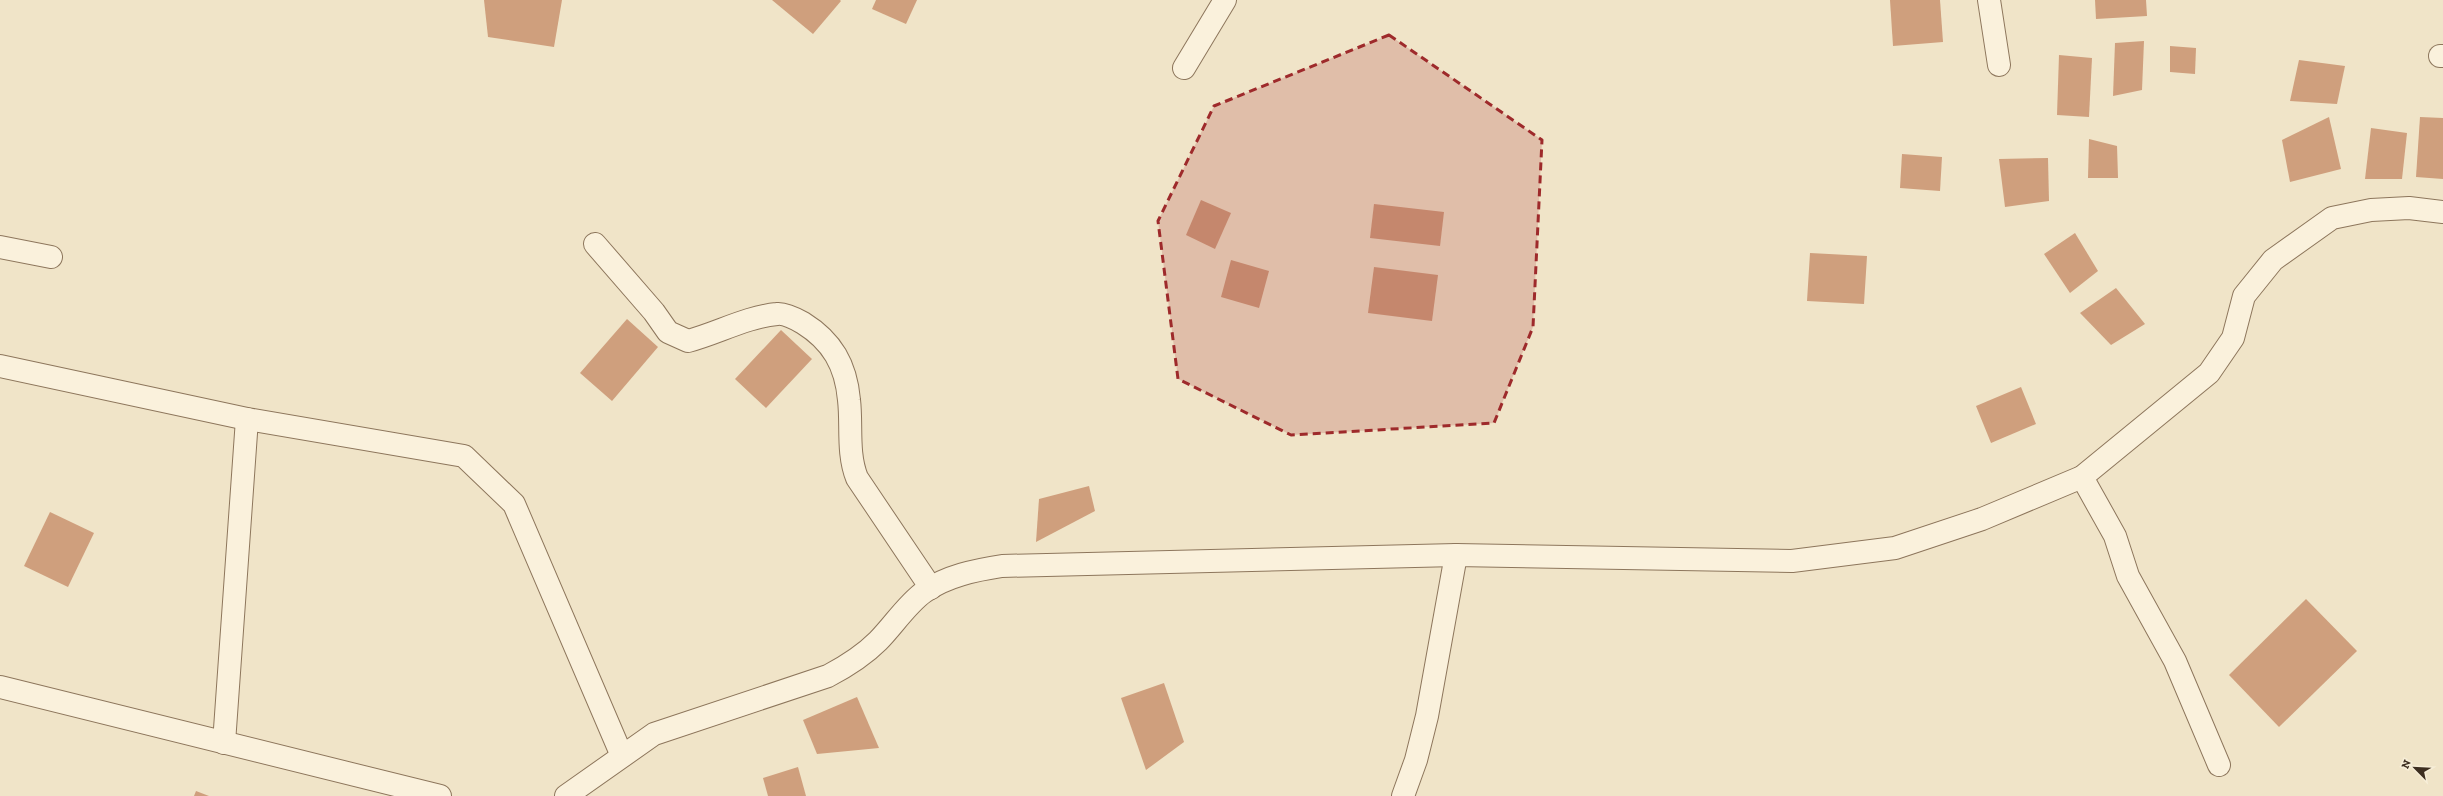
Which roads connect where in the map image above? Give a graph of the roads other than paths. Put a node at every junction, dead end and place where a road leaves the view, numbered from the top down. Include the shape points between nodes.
1 (1224, 0) edge
2 (1989, 0) edge
3 (1999, 65) dead end
4 (1184, 68) dead end
5 (2443, 212) edge
6 (595, 244) dead end
7 (0, 247) edge
8 (51, 257) dead end
9 (0, 366) edge
10 (247, 418) junction
11 (2082, 477) junction
12 (1456, 555) junction
13 (931, 588) junction
14 (0, 687) edge
15 (224, 743) junction
16 (622, 756) junction
17 (2219, 765) dead end
18 (440, 796) edge
19 (566, 796) edge
20 (1404, 796) edge

1 - 4 street
2 - 3 street
5 - 11 street via 2409,208 2371,210 2332,218 2304,236 2273,260 2244,296 2233,338 2208,373
6 - 13 street via 668,332 688,341 780,313 818,333 833,349 842,366 848,388 851,459 857,478
7 - 8 street
9 - 10 street
10 - 15 street
10 - 16 street via 464,456 514,504
11 - 12 street via 1982,519 1895,548 1792,561
11 - 17 street via 2115,536 2128,576 2175,661
12 - 13 street via 1002,566 958,576
12 - 20 street via 1427,716
13 - 16 street via 923,592 878,641 855,661 835,672 654,734
14 - 15 street
15 - 18 street
16 - 19 street

